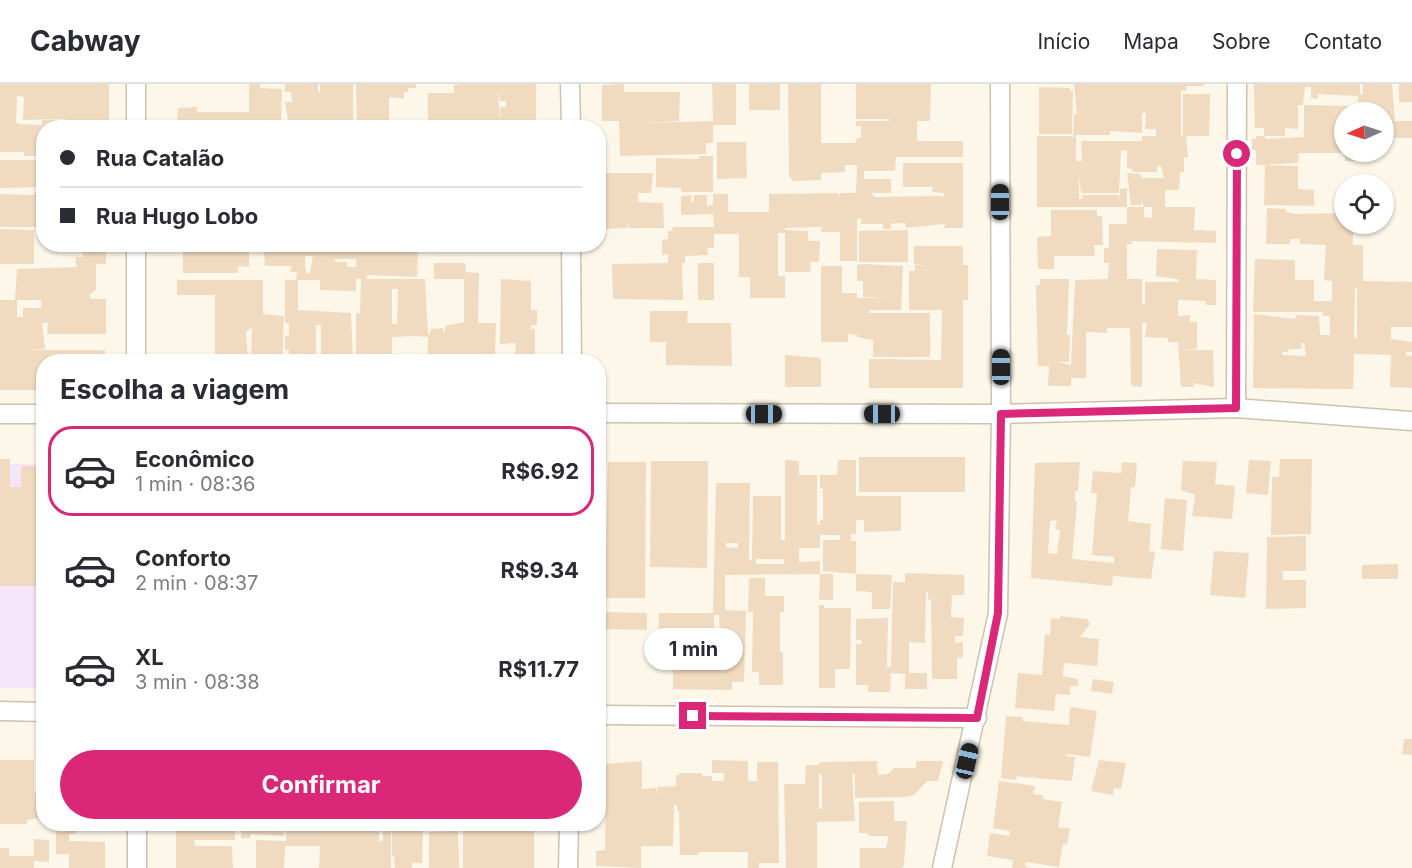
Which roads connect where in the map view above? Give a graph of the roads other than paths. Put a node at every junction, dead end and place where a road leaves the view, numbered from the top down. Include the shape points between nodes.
1 (136, 84) edge
2 (570, 84) edge
3 (1000, 84) edge
4 (1237, 84) edge
5 (136, 120) edge
6 (571, 120) edge
7 (136, 252) edge
8 (572, 252) edge
9 (136, 354) edge
10 (572, 354) edge
11 (1236, 408) junction
12 (606, 413) edge
13 (0, 414) edge
14 (36, 414) edge
15 (1001, 414) junction
16 (1412, 421) edge
17 (0, 711) edge
18 (36, 712) edge
19 (606, 716) edge
20 (977, 718) junction
21 (137, 831) edge
22 (569, 831) edge
23 (137, 868) edge
24 (568, 868) edge
25 (942, 868) edge

1 - 5 street
2 - 6 street
3 - 15 street
4 - 11 street
7 - 9 street
8 - 10 street
11 - 15 street
11 - 16 street
12 - 15 street
13 - 14 street
15 - 20 street via 998,613
17 - 18 street
19 - 20 street
20 - 25 street
21 - 23 street
22 - 24 street

